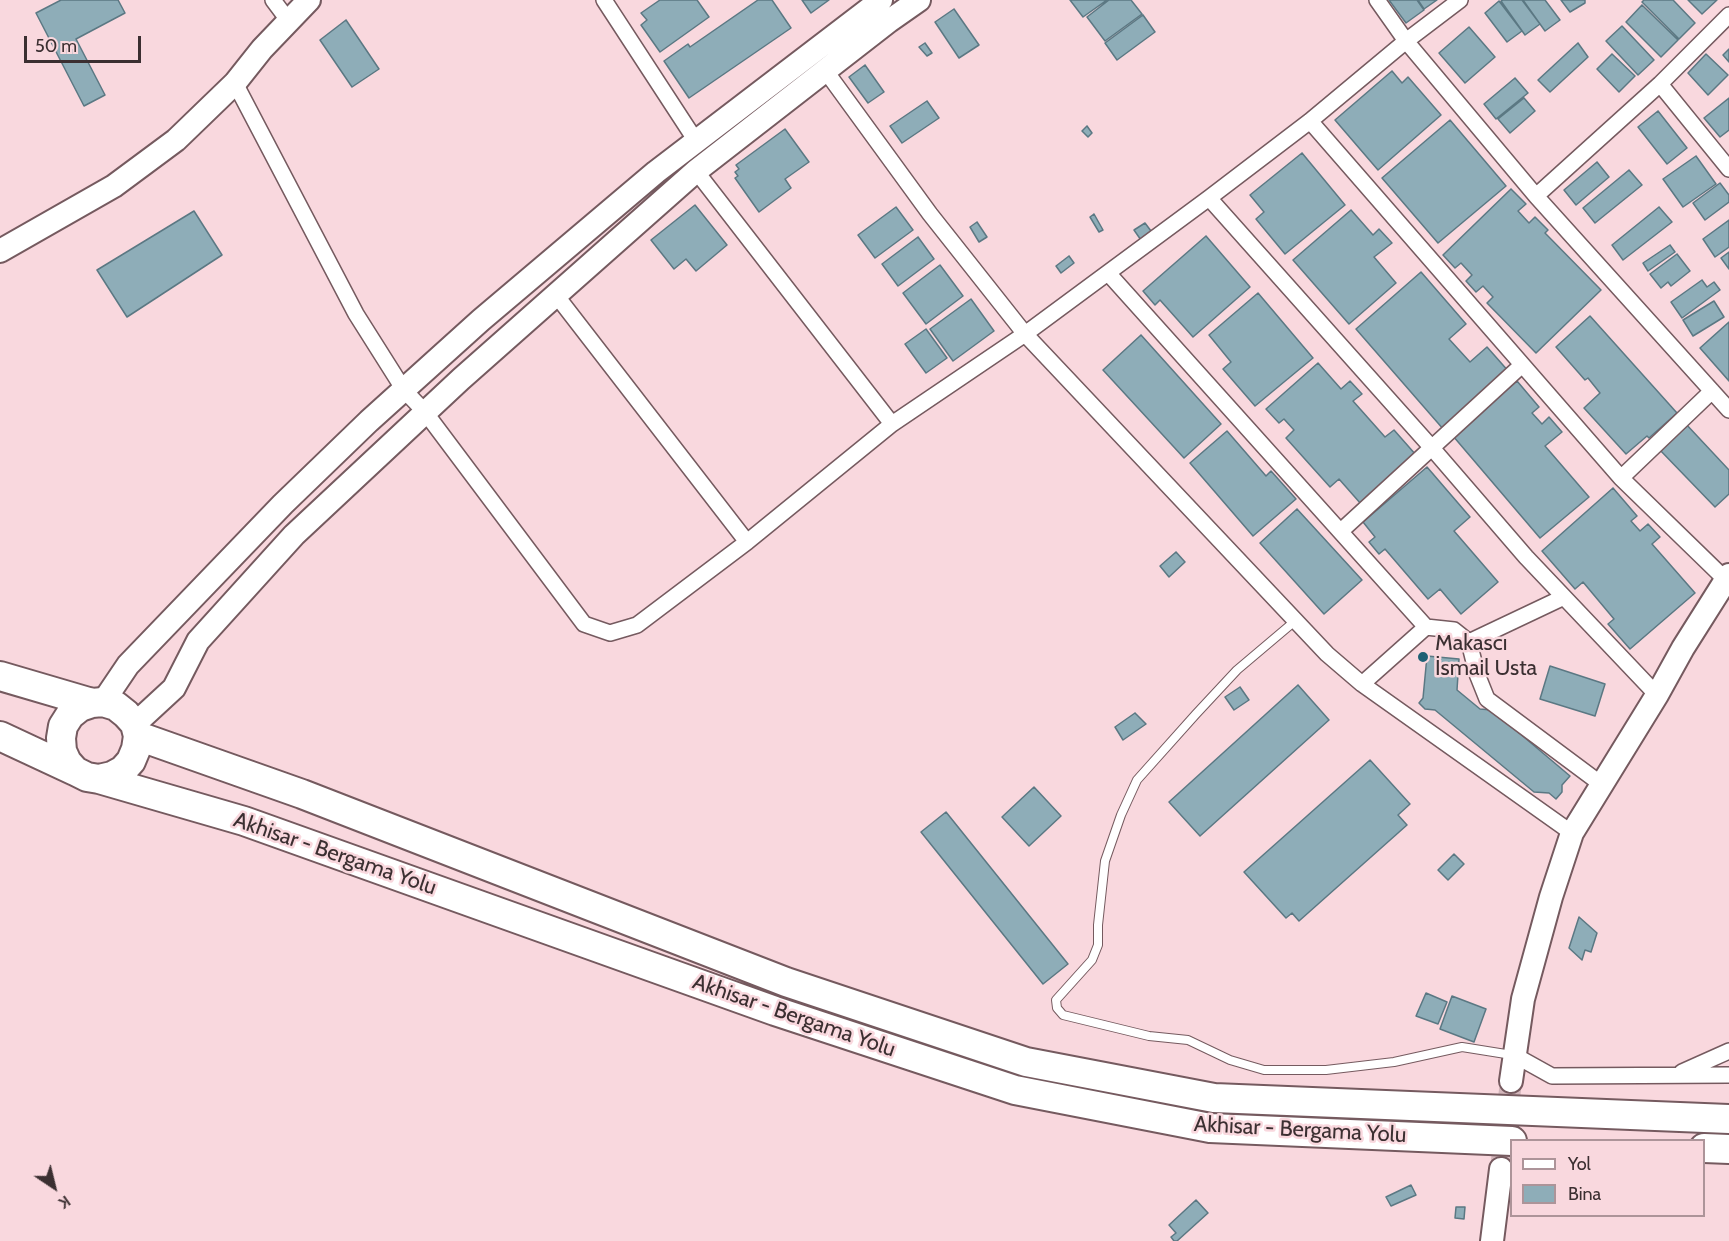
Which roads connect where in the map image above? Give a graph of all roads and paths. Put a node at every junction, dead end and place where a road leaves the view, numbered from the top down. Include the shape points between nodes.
1 (273, 0) edge
2 (309, 0) edge
3 (604, 0) edge
4 (881, 0) edge
5 (919, 0) edge
6 (1377, 0) edge
7 (1460, 0) edge
8 (1729, 15) edge
9 (288, 20) junction
10 (1406, 41) junction
11 (825, 70) junction
12 (235, 83) junction
13 (1660, 84) junction
14 (1310, 121) junction
15 (696, 141) junction
16 (1729, 169) edge
17 (696, 171) junction
18 (1536, 196) junction
19 (1209, 198) junction
20 (0, 251) edge
21 (1108, 273) junction
22 (556, 295) junction
23 (1026, 334) junction
24 (1522, 365) junction
25 (404, 390) junction
26 (1712, 391) junction
27 (1729, 410) edge
28 (425, 412) junction
29 (892, 424) junction
30 (1432, 448) junction
31 (1621, 478) junction
32 (1341, 531) junction
33 (747, 542) junction
34 (1727, 578) edge
35 (1564, 597) junction
36 (1295, 621) junction
37 (1426, 627) junction
38 (1469, 642) junction
39 (0, 676) edge
40 (1362, 684) junction
41 (1657, 695) junction
42 (97, 702) junction
43 (136, 730) junction
44 (0, 736) edge
45 (87, 775) junction
46 (1601, 784) junction
47 (1572, 833) junction
48 (1729, 1051) edge
49 (1516, 1056) junction
50 (1677, 1074) junction
51 (1729, 1075) edge
52 (1511, 1082) tunnel mouth
53 (1729, 1119) edge
54 (1510, 1141) edge
55 (1705, 1148) edge
56 (1729, 1149) edge
57 (1501, 1169) tunnel mouth
58 (1492, 1241) edge

1 - 9 street
2 - 9 main road
3 - 15 street
4 - 15 main road
5 - 11 main road
6 - 10 street
7 - 10 street
8 - 13 street
9 - 12 main road
10 - 14 street
10 - 18 street
11 - 17 main road
11 - 23 street via 930,214
12 - 20 main road via 176,140 114,186
12 - 25 street via 356,314
13 - 16 street
13 - 18 street
14 - 19 street
14 - 24 street
15 - 25 main road via 481,320
17 - 22 main road
17 - 29 street
18 - 26 street
19 - 21 street
19 - 30 street
21 - 23 street
21 - 32 street
22 - 28 main road
22 - 33 street
23 - 29 street
23 - 36 street
24 - 30 street
24 - 31 street
25 - 28 street
25 - 42 main road via 283,504
26 - 27 street
26 - 31 street
28 - 33 street via 584,624 610,633 637,624
28 - 43 main road via 294,535 198,641 174,688
29 - 33 street
30 - 32 street
30 - 35 street
31 - 34 street
32 - 37 street
34 - 41 main road
35 - 38 street
35 - 41 street
36 - 40 street
36 - 49 lane via 1238,670 1137,780 1105,861 1098,945 1092,960 1056,1000 1057,1008 1064,1015 1149,1036 1188,1040 1230,1060 1264,1070 1326,1070 1394,1062 1462,1047
37 - 38 street via 1454,630
37 - 40 street
38 - 46 street via 1487,699
39 - 42 highway, Akhisar - Bergama Yolu
40 - 47 street
41 - 46 main road
42 - 43 highway, Akhisar - Bergama Yolu via 116,706
42 - 45 highway via 70,715 62,732 62,751 67,762
43 - 45 highway via 136,749 123,770 112,777
43 - 53 highway, Akhisar - Bergama Yolu via 786,982 1026,1062 1214,1098
44 - 45 highway, Akhisar - Bergama Yolu
45 - 54 highway, Akhisar - Bergama Yolu via 244,821 775,1011 1015,1090 1210,1128
46 - 47 main road
47 - 49 main road via 1523,999
48 - 50 street
49 - 50 street via 1552,1076
49 - 52 main road
50 - 51 street
55 - 56 highway
57 - 58 main road

